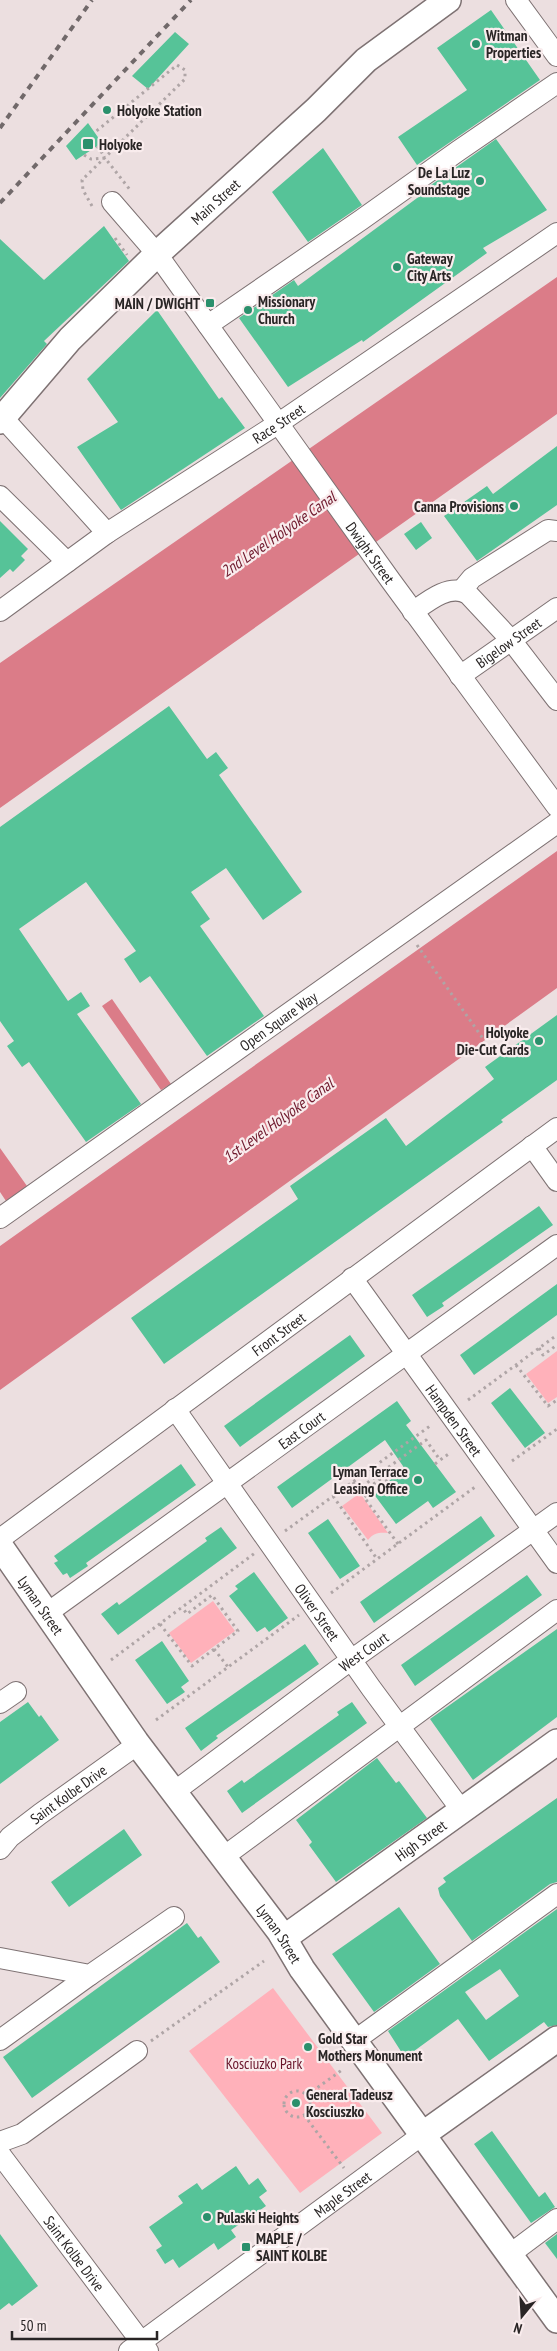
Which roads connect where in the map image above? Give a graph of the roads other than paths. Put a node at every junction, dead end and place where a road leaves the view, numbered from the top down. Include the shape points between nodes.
1 (448, 0) edge
2 (516, 0) edge
3 (557, 56) edge
4 (557, 83) edge
5 (103, 206) road end
6 (557, 233) edge
7 (157, 254) junction
8 (208, 325) junction
9 (2, 419) edge
10 (279, 423) junction
11 (0, 496) edge
12 (557, 531) edge
13 (107, 533) junction
14 (67, 562) junction
15 (462, 590) junction
16 (0, 612) edge
17 (413, 612) junction
18 (555, 615) edge
19 (511, 640) junction
20 (460, 676) junction
21 (557, 700) edge
22 (557, 808) edge
23 (557, 823) edge
24 (557, 1128) edge
25 (532, 1146) junction
26 (557, 1181) edge
27 (0, 1218) edge
28 (557, 1245) edge
29 (352, 1278) junction
30 (407, 1355) junction
31 (175, 1409) junction
32 (228, 1484) junction
33 (557, 1513) edge
34 (533, 1529) junction
35 (0, 1540) edge
36 (0, 1546) edge
37 (557, 1563) edge
38 (557, 1610) edge
39 (46, 1614) junction
40 (352, 1660) junction
41 (401, 1728) junction
42 (557, 1742) edge
43 (138, 1744) junction
44 (174, 1792) junction
45 (462, 1811) junction
46 (0, 1849) edge
47 (222, 1858) junction
48 (557, 1894) edge
49 (174, 1917) dead end
50 (284, 1938) junction
51 (0, 1958) edge
52 (90, 1975) junction
53 (557, 2038) edge
54 (0, 2040) edge
55 (354, 2041) junction
56 (137, 2052) road end
57 (422, 2135) junction
58 (0, 2142) edge
59 (0, 2154) edge
60 (557, 2219) edge
61 (509, 2255) junction
62 (557, 2320) edge
63 (140, 2348) edge

1 - 7 main road, Main Street via 366,60 316,110
2 - 3 street
4 - 8 street
5 - 7 street, Dwight Street
6 - 10 street, Race Street
7 - 8 street, Dwight Street
7 - 9 main road, Main Street via 70,339
8 - 10 street, Dwight Street
9 - 13 street
10 - 13 street, Race Street
10 - 17 street, Dwight Street
11 - 14 street
12 - 15 street via 548,530 472,578
13 - 14 street, Race Street
14 - 16 street, Race Street
15 - 17 street via 449,591
15 - 19 street
17 - 20 street, Dwight Street
18 - 19 street, Bigelow Street
19 - 20 street, Bigelow Street
19 - 21 street
20 - 22 street, Dwight Street
23 - 27 street, Open Square Way
24 - 25 street, Front Street
25 - 26 street
25 - 29 street, Front Street
28 - 30 street, East Court
29 - 30 street, Hampden Street
29 - 31 street, Front Street
30 - 32 street, East Court
30 - 34 street, Hampden Street
31 - 32 street, Oliver Street
31 - 35 street, Front Street
32 - 39 street, East Court via 211,1493
32 - 40 street, Oliver Street
33 - 34 street, West Court
34 - 37 street, Hampden Street
34 - 40 street, West Court
36 - 39 main road, Lyman Street
38 - 41 street
39 - 43 main road, Lyman Street
40 - 41 street, Oliver Street
40 - 44 street, West Court
41 - 45 street, Oliver Street
41 - 47 street
42 - 45 main road, High Street
43 - 44 main road, Lyman Street
43 - 46 street, Saint Kolbe Drive via 40,1814
44 - 47 main road, Lyman Street
45 - 50 main road, High Street
47 - 50 main road, Lyman Street
48 - 55 street
49 - 52 street
50 - 55 main road, Lyman Street via 302,1969
51 - 52 street
52 - 54 street
53 - 57 main road, Maple Street
55 - 57 main road, Lyman Street
56 - 58 street via 22,2134
57 - 61 main road, Lyman Street
57 - 63 street, Maple Street
59 - 63 street, Saint Kolbe Drive
60 - 61 street
61 - 62 main road, Lyman Street

